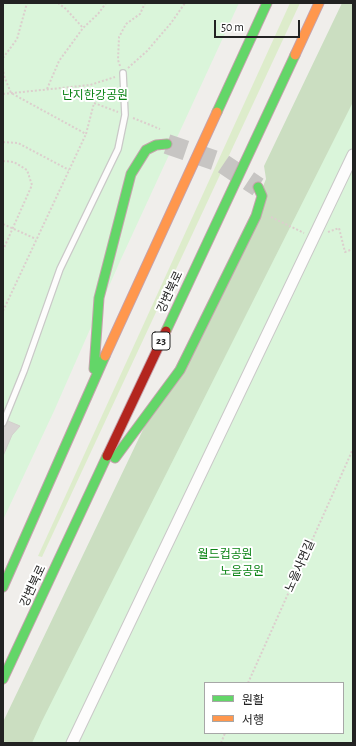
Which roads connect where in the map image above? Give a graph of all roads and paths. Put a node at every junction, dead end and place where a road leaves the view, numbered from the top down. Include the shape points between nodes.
1 (27, 3) edge
2 (58, 3) edge
3 (106, 3) edge
4 (145, 3) edge
5 (185, 3) edge
6 (267, 3) edge
7 (319, 3) edge
8 (83, 28) junction
9 (3, 58) edge
10 (3, 68) edge
11 (123, 73) junction
12 (47, 89) junction
13 (11, 92) junction
14 (3, 94) edge
15 (125, 115) junction
16 (166, 131) dead end
17 (86, 134) junction
18 (3, 142) edge
19 (167, 144) tunnel mouth
20 (353, 155) edge
21 (3, 161) edge
22 (69, 170) junction
23 (258, 187) dead end
24 (268, 215) dead end
25 (3, 224) edge
26 (13, 229) junction
27 (313, 238) junction
28 (36, 239) junction
29 (3, 250) edge
30 (353, 250) edge
31 (3, 311) edge
32 (93, 382) junction
33 (3, 423) edge
34 (353, 449) edge
35 (89, 493) junction
36 (3, 587) edge
37 (3, 679) edge
38 (248, 682) edge
39 (224, 734) edge
40 (72, 743) edge
41 (220, 743) edge

1 - 9 path via 17,39
2 - 8 path
3 - 8 path
4 - 11 path via 140,14 126,24 119,37 118,60
5 - 11 path via 172,23
6 - 32 highway
7 - 35 highway, 강변북로 / 23
8 - 12 path via 59,61
10 - 13 path
11 - 12 path via 90,85
11 - 15 lane
12 - 13 path
13 - 14 path
13 - 17 path
15 - 16 path
15 - 17 path via 94,102
15 - 33 lane via 118,149 60,269
17 - 22 path
18 - 22 path via 18,143
19 - 32 highway via 156,145 146,150 131,174 99,298
20 - 27 street
21 - 26 path via 14,162 27,170 32,185
22 - 28 path
23 - 35 highway via 262,196 256,216 180,370
24 - 27 path
25 - 26 path
26 - 28 path
26 - 29 path
27 - 30 path via 339,228 345,252
27 - 40 street
28 - 31 path
32 - 36 highway
34 - 38 path, 노을사면길
35 - 37 highway, 강변북로 / 23
39 - 41 path

